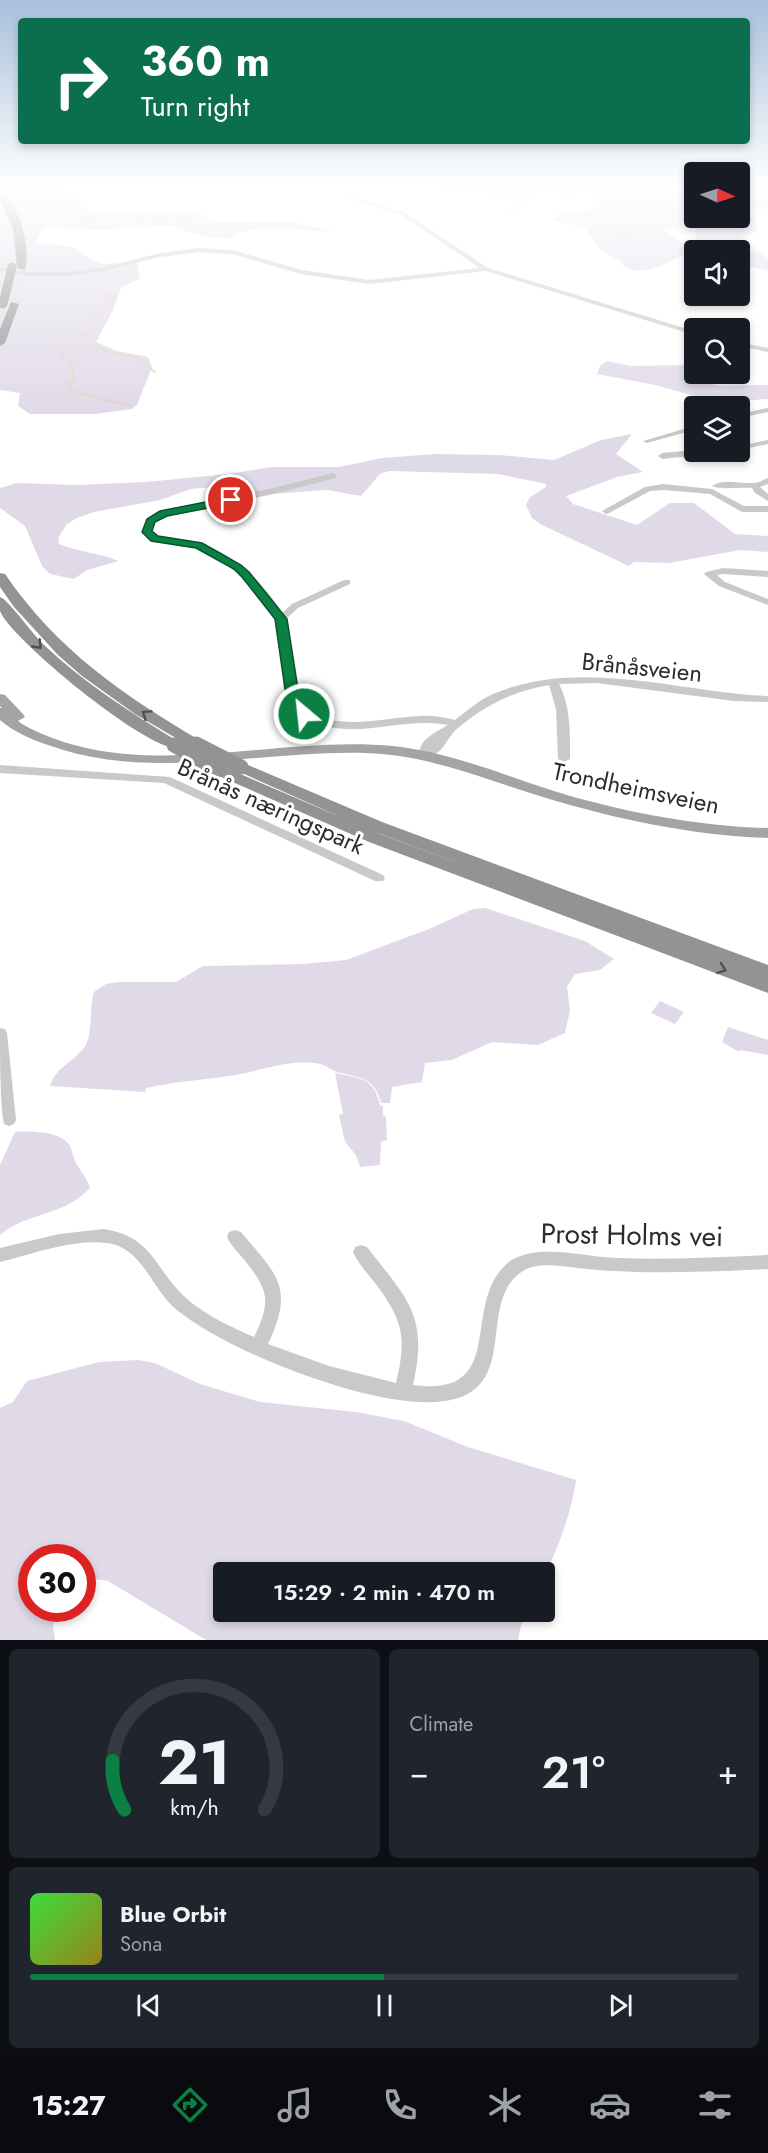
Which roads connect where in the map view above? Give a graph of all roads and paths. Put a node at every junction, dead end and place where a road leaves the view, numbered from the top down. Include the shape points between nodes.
1 (16, 262) edge
2 (18, 262) edge
3 (131, 262) edge
4 (265, 262) edge
5 (475, 262) edge
6 (17, 267) junction
7 (0, 269) edge
8 (486, 269) junction
9 (6, 307) edge
10 (684, 330) edge
11 (0, 343) edge
12 (750, 346) edge
13 (768, 350) edge
14 (768, 410) edge
15 (750, 414) edge
16 (684, 431) edge
17 (647, 441) dead end
18 (768, 442) edge
19 (750, 446) edge
20 (684, 454) edge
21 (662, 456) dead end
22 (333, 476) dead end
23 (768, 481) edge
24 (716, 486) dead end
25 (755, 486) junction
26 (768, 498) edge
27 (768, 509) edge
28 (606, 511) dead end
29 (768, 574) edge
30 (0, 578) edge
31 (347, 582) dead end
32 (0, 601) edge
33 (768, 602) edge
34 (281, 619) junction
35 (552, 681) junction
36 (0, 698) edge
37 (768, 699) edge
38 (0, 712) edge
39 (454, 725) junction
40 (48, 741) junction
41 (429, 751) junction
42 (564, 759) dead end
43 (0, 769) edge
44 (768, 833) edge
45 (379, 878) dead end
46 (768, 972) edge
47 (768, 987) edge
48 (0, 1033) edge
49 (5, 1112) edge
50 (235, 1237) dead end
51 (361, 1252) dead end
52 (0, 1255) edge
53 (768, 1262) edge
54 (258, 1347) junction
55 (403, 1392) junction

1 - 6 highway
2 - 6 highway
3 - 7 street via 80,273
4 - 8 street via 301,272 369,282
5 - 8 street
6 - 9 highway
8 - 10 street
9 - 11 highway
12 - 13 street
14 - 15 street
16 - 17 street
18 - 19 street
20 - 21 street
22 - 34 street via 170,512 153,519 147,527 148,535 199,545 238,567
23 - 25 street
24 - 25 street
25 - 26 street
27 - 28 street via 742,509 712,492 663,487 648,489
29 - 33 street via 709,574 722,584
46 -> 30 highway, bridge via 408,838 196,744 141,711 76,663 44,634
31 - 34 street via 295,606
32 -> 47 highway, bridge via 67,673 137,724 218,770 375,838
34 - 39 street via 294,703 304,714 331,723 428,717
35 - 37 street, Brånåsveien via 601,680 721,697
35 - 39 street, Brånåsveien via 496,696
35 - 42 street via 561,706
36 - 40 main road, Trondheimsveien
38 - 40 main road, Trondheimsveien via 22,731
39 - 41 street, Brånåsveien
40 - 41 main road, Trondheimsveien via 86,754 166,760 361,748
41 - 44 main road, Trondheimsveien via 561,797 626,813 723,830
43 - 45 street, Brånås næringspark via 166,780
48 - 49 street
50 - 54 street via 269,1280 275,1297 274,1314
51 - 55 street via 410,1323 412,1350
52 - 54 street, Prost Holms vei via 85,1237 117,1238 139,1252 183,1305
53 - 55 street, Prost Holms vei via 524,1262 510,1270 498,1287 486,1358 474,1378 450,1392
54 - 55 street, Prost Holms vei via 346,1378

